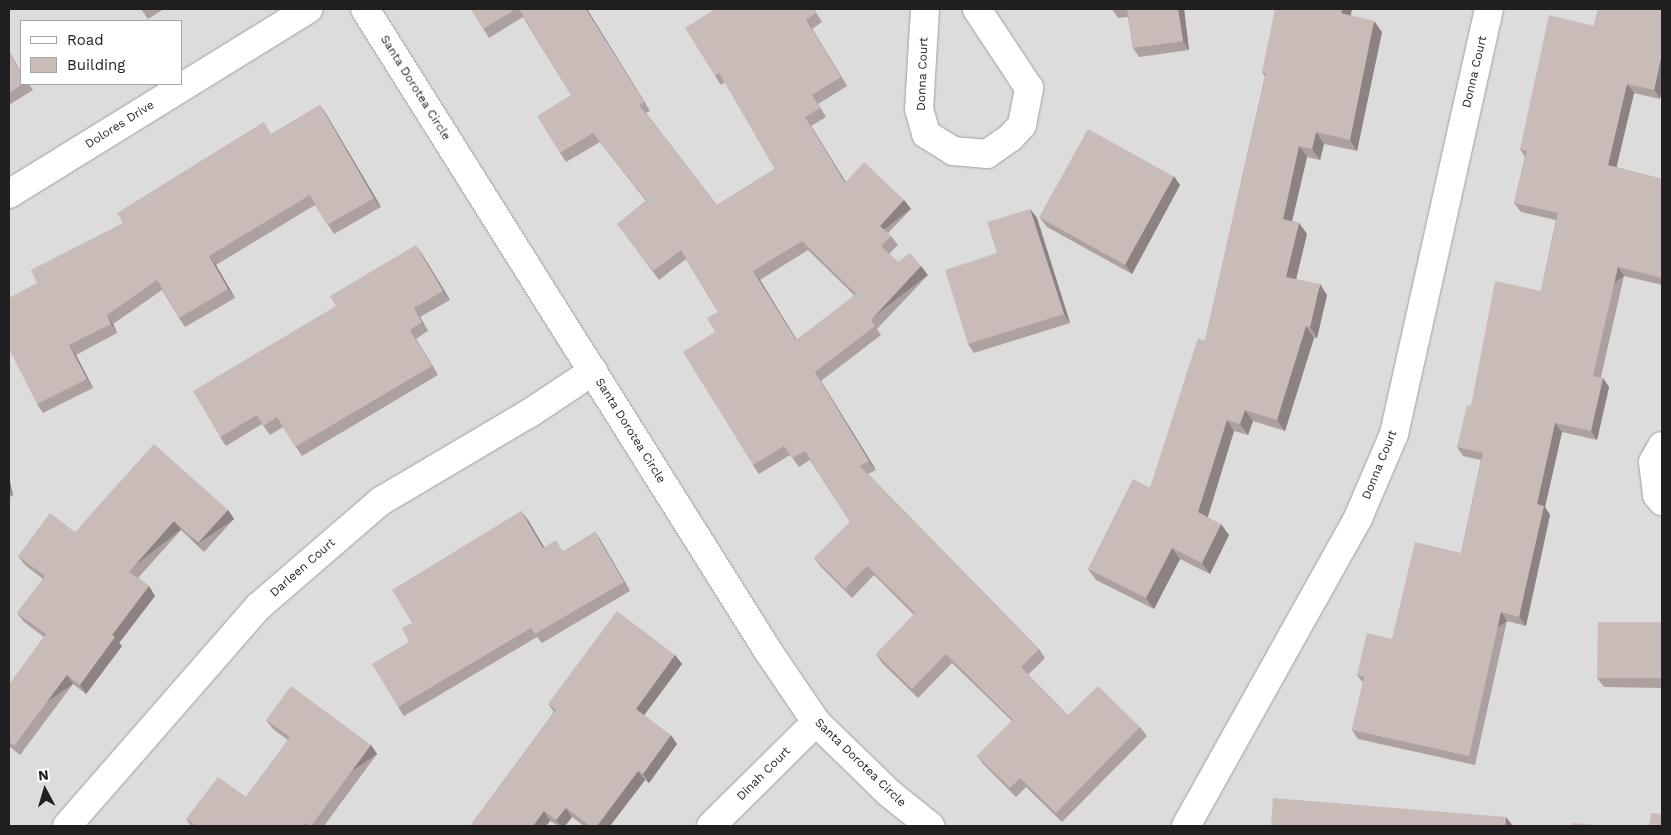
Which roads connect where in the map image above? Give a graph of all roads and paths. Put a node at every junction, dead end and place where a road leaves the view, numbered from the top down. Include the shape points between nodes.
1 (308, 9) edge
2 (365, 9) edge
3 (925, 9) edge
4 (977, 9) edge
5 (1489, 9) edge
6 (9, 194) edge
7 (593, 371) junction
8 (1662, 446) edge
9 (1662, 501) edge
10 (816, 722) junction
11 (67, 826) edge
12 (711, 826) edge
13 (930, 826) edge
14 (1186, 826) edge

1 - 6 street, Dolores Drive
2 - 7 street, Santa Dorotea Circle
3 - 4 street, Donna Court via 920,109 926,134 953,151 987,154 1022,125 1029,88
5 - 14 street, Donna Court via 1394,434 1358,518
7 - 10 street, Santa Dorotea Circle
7 - 11 street, Darleen Court via 381,501 258,607
8 - 9 street via 1653,462 1657,495
10 - 12 street, Dinah Court
10 - 13 street, Santa Dorotea Circle via 889,793

